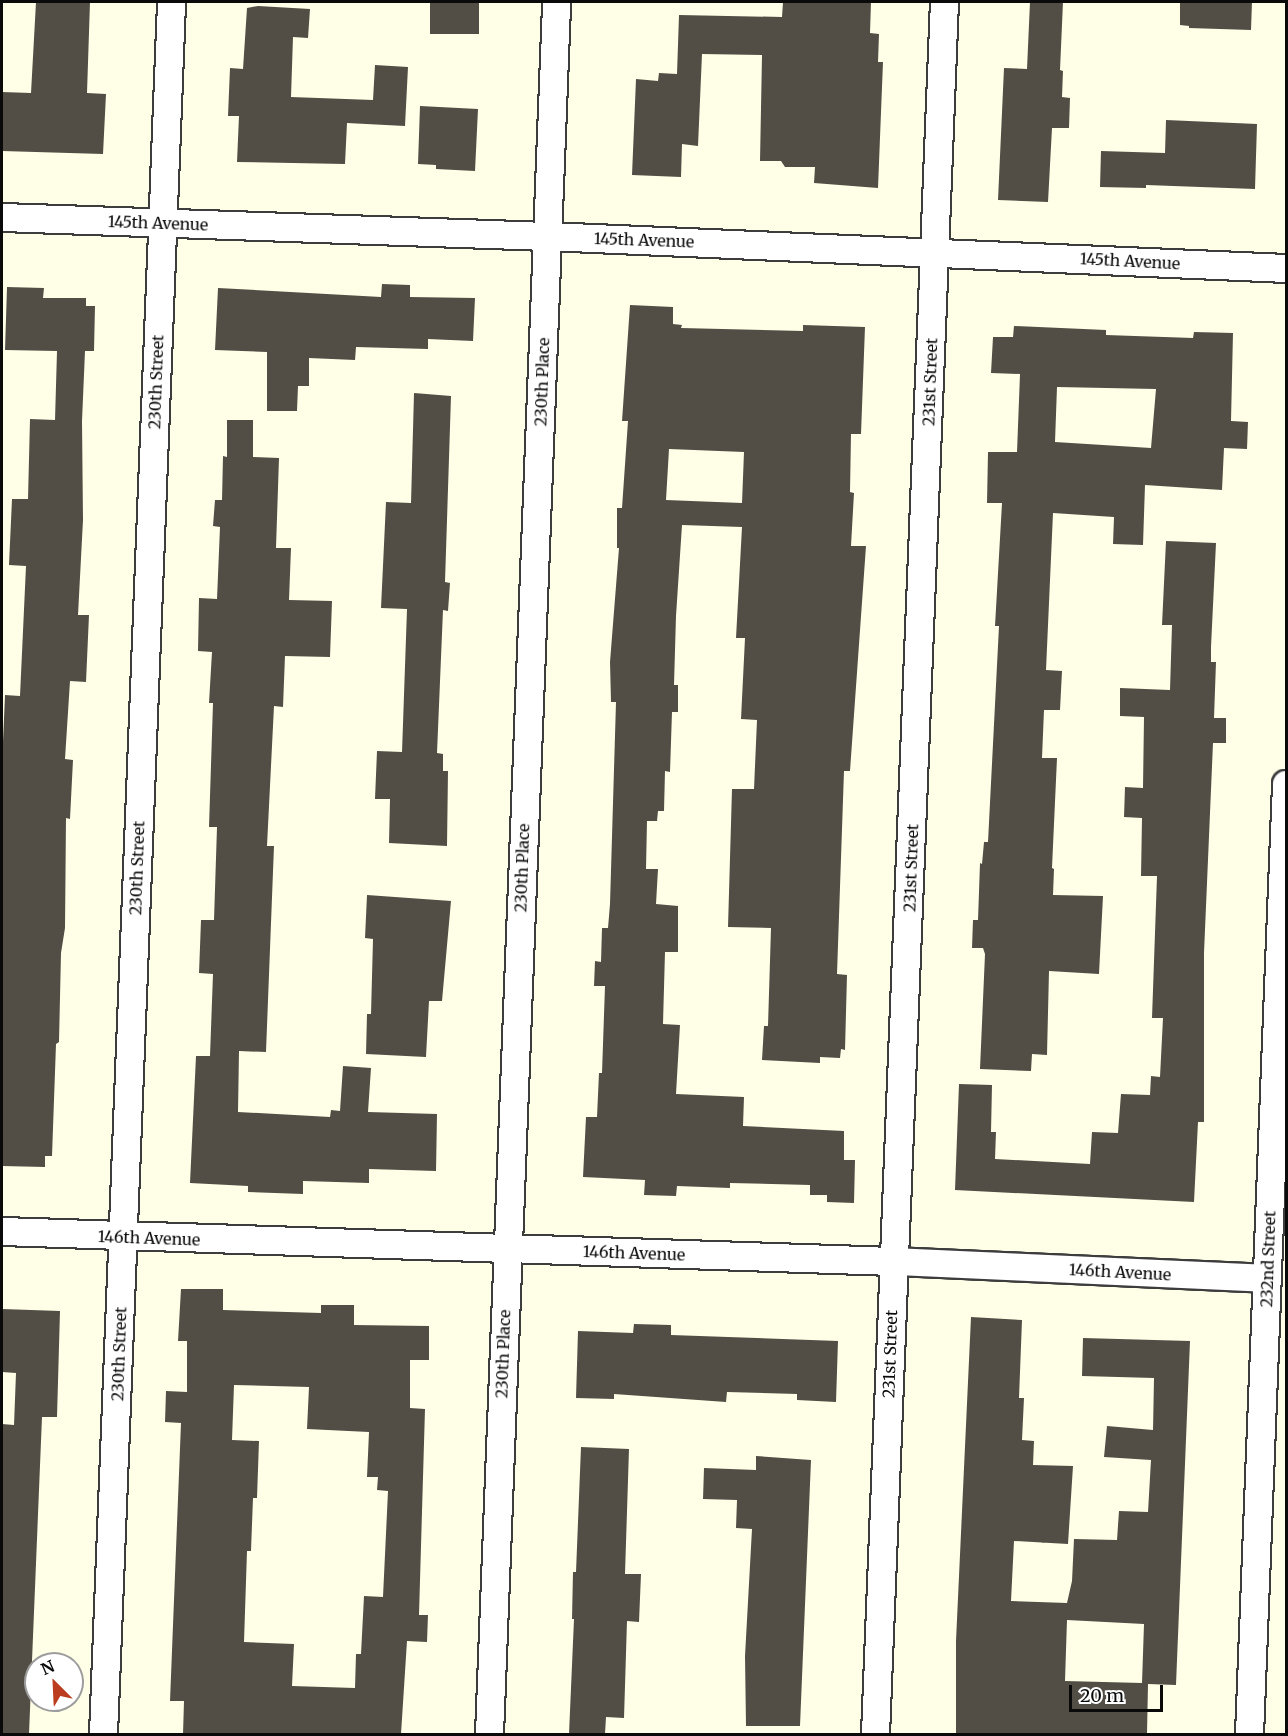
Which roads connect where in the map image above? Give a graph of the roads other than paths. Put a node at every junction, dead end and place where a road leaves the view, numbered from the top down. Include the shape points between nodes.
1 (171, 2) edge
2 (556, 2) edge
3 (944, 2) edge
4 (2, 217) edge
5 (162, 223) junction
6 (547, 236) junction
7 (935, 252) junction
8 (1287, 268) edge
9 (1287, 784) edge
10 (2, 1231) edge
11 (124, 1237) junction
12 (507, 1249) junction
13 (894, 1262) junction
14 (1267, 1278) junction
15 (103, 1734) edge
16 (489, 1734) edge
17 (875, 1734) edge
18 (1249, 1734) edge

1 - 5 street, 230th Street
2 - 6 street, 230th Place
3 - 7 street, 231st Street
4 - 5 street, 145th Avenue
5 - 6 street, 145th Avenue
5 - 11 street, 230th Street
6 - 7 street, 145th Avenue
6 - 12 street, 230th Place
7 - 8 street, 145th Avenue
7 - 13 street, 231st Street
9 - 14 street, 232nd Street
10 - 11 street, 146th Avenue
11 - 12 street, 146th Avenue
11 - 15 street, 230th Street
12 - 13 street, 146th Avenue
12 - 16 street, 230th Place
13 - 14 street, 146th Avenue
13 - 17 street, 231st Street
14 - 18 street, 232nd Street

